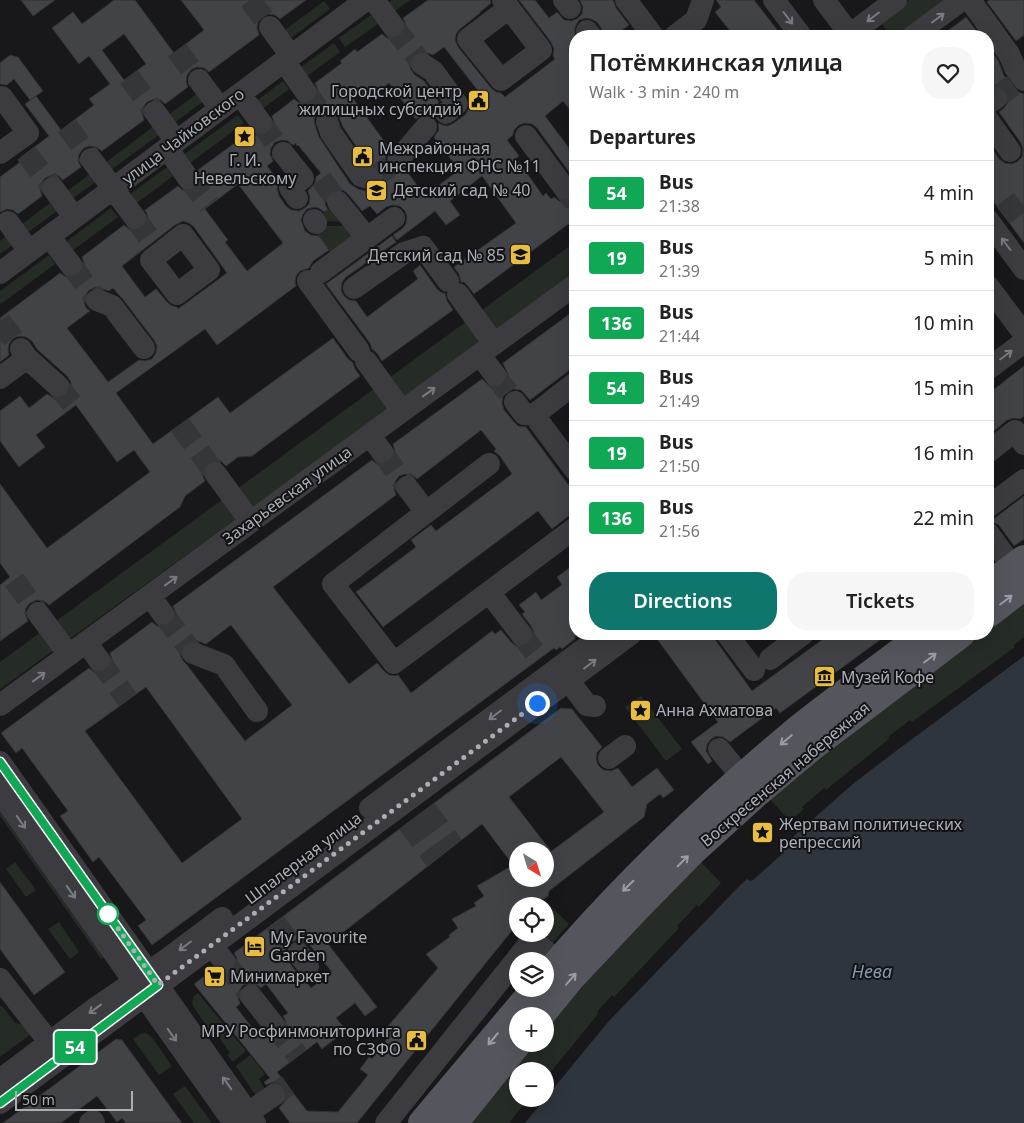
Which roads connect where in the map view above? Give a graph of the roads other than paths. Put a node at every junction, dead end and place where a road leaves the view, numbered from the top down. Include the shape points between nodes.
1 (366, 0) edge
2 (374, 0) edge
3 (626, 0) edge
4 (774, 0) edge
5 (824, 0) edge
6 (896, 0) edge
7 (962, 0) edge
8 (970, 0) edge
9 (343, 7) edge
10 (702, 19) edge
11 (270, 26) tunnel mouth
12 (393, 26) tunnel mouth
13 (648, 30) edge
14 (685, 30) edge
15 (796, 30) edge
16 (846, 30) edge
17 (858, 30) edge
18 (921, 30) edge
19 (1017, 48) edge
20 (288, 58) junction
21 (422, 64) tunnel mouth
22 (199, 80) tunnel mouth
23 (1021, 80) edge
24 (305, 91) tunnel mouth
25 (240, 94) junction
26 (2, 97) dead end
27 (220, 108) junction
28 (154, 112) tunnel mouth
29 (446, 113) dead end
30 (327, 121) tunnel mouth
31 (261, 123) tunnel mouth
32 (426, 127) dead end
33 (994, 128) edge
34 (526, 136) dead end
35 (172, 145) junction
36 (15, 149) edge
37 (1010, 151) dead end
38 (284, 153) tunnel mouth
39 (91, 159) tunnel mouth
40 (398, 160) tunnel mouth
41 (188, 178) tunnel mouth
42 (372, 179) dead end
43 (307, 185) tunnel mouth
44 (53, 188) tunnel mouth
45 (113, 188) junction
46 (565, 189) tunnel mouth
47 (338, 202) tunnel mouth
48 (74, 217) junction
49 (134, 218) tunnel mouth
50 (394, 218) dead end
51 (994, 219) edge
52 (8, 222) dead end
53 (49, 236) junction
54 (367, 238) junction
55 (29, 251) junction
56 (71, 265) tunnel mouth
57 (1024, 269) edge
58 (0, 272) edge
59 (354, 288) dead end
60 (569, 289) edge
61 (994, 294) edge
62 (96, 300) tunnel mouth
63 (1023, 331) edge
64 (994, 346) edge
65 (144, 348) dead end
66 (487, 349) junction
67 (994, 362) edge
68 (495, 375) tunnel mouth
69 (0, 378) edge
70 (58, 386) tunnel mouth
71 (569, 389) edge
72 (515, 402) tunnel mouth
73 (402, 411) junction
74 (534, 415) junction
75 (1024, 444) edge
76 (994, 448) edge
77 (569, 462) edge
78 (489, 464) dead end
79 (216, 473) tunnel mouth
80 (1024, 480) edge
81 (408, 487) tunnel mouth
82 (994, 502) edge
83 (426, 512) junction
84 (251, 522) junction
85 (569, 532) edge
86 (994, 540) edge
87 (1020, 571) edge
88 (994, 583) edge
89 (489, 592) junction
90 (994, 606) edge
91 (38, 613) tunnel mouth
92 (521, 634) tunnel mouth
93 (596, 640) edge
94 (618, 640) edge
95 (734, 640) edge
96 (796, 640) edge
97 (908, 640) edge
98 (953, 640) edge
99 (78, 649) junction
100 (193, 653) tunnel mouth
101 (99, 660) tunnel mouth
102 (553, 671) junction
103 (0, 705) edge
104 (594, 706) dead end
105 (257, 711) dead end
106 (719, 749) dead end
107 (0, 762) edge
108 (742, 777) junction
109 (0, 792) edge
110 (522, 952) edge
111 (540, 952) edge
112 (554, 967) edge
113 (509, 969) edge
114 (0, 979) edge
115 (146, 983) junction
116 (251, 996) tunnel mouth
117 (528, 997) edge
118 (547, 1007) edge
119 (273, 1024) tunnel mouth
120 (50, 1043) junction
121 (511, 1052) edge
122 (428, 1070) junction
123 (0, 1080) edge
124 (451, 1089) junction
125 (274, 1095) tunnel mouth
126 (0, 1104) edge
127 (246, 1120) edge
128 (90, 1123) edge
129 (94, 1123) edge
130 (386, 1123) edge
131 (422, 1123) edge
132 (454, 1123) edge

1 - 9 street, улица Чайковского
2 - 12 street
3 - 13 street
4 -> 15 street
5 - 16 street
6 -> 17 street
18 -> 7 street
8 - 19 street
9 - 20 street, улица Чайковского
10 - 14 street
11 - 20 street
19 - 23 street via 1015,68
20 - 24 street
20 - 25 street, улица Чайковского
21 - 29 street via 433,71 457,104
22 - 27 street
25 - 27 street, улица Чайковского
25 - 31 street
26 - 36 street via 28,133
27 - 35 street, улица Чайковского
28 - 35 street
30 - 42 street via 331,133 361,176
32 - 40 street
33 - 37 street
34 - 46 street
35 - 41 street
35 - 45 street, улица Чайковского
38 - 43 street
39 - 45 street
44 - 48 street
45 - 48 street, улица Чайковского
45 - 49 street
47 - 54 street
48 - 53 street, улица Чайковского
50 - 54 street
57 -> 51 street
52 - 55 street
53 - 55 street, улица Чайковского
53 - 56 street
54 - 73 street via 314,276 362,356
55 - 58 street, улица Чайковского
59 - 66 street via 404,253 423,247 453,288
60 - 66 street, Захарьевская улица
61 - 63 street
62 - 65 street via 112,306
63 - 64 street
67 -> 63 street
66 - 68 street
73 -> 66 street, Захарьевская улица
69 - 70 street via 24,353
71 - 74 street
72 - 74 street via 524,414
73 - 84 street, Захарьевская улица via 376,443
74 - 77 street
75 - 76 street via 1015,432
78 - 83 street
79 - 84 street
80 - 82 street
81 - 83 street
83 - 89 street via 333,584 394,663
99 -> 84 street, Захарьевская улица via 157,605
85 - 89 street
86 - 87 street
87 - 88 main road
90 -> 87 main road
89 - 92 street
91 - 99 street
93 - 102 street, Шпалерная улица
102 -> 94 street, Шпалерная улица
95 - 96 street via 762,664
97 -> 108 main road, Воскресенская набережная
118 -> 98 main road, Воскресенская набережная via 639,906 757,793 813,746
99 - 101 street
103 -> 99 street, Захарьевская улица
100 - 105 street via 224,665
102 - 104 street via 587,705
102 -> 115 street, Шпалерная улица
102 - 115 street, Шпалерная улица via 402,816 218,953
106 - 108 street
107 - 115 street
108 -> 112 main road, Воскресенская набережная via 624,891
109 -> 115 street
110 - 111 street via 532,940
113 - 122 street
114 - 120 street
115 -> 120 street, Шпалерная улица via 94,1009
115 - 126 street, Шпалерная улица
115 - 127 street
116 - 119 street
117 -> 124 main road
120 - 123 street, Шпалерная улица
121 - 132 main road
122 - 124 street
122 - 130 street
124 - 131 main road
125 - 127 street
128 - 129 street

